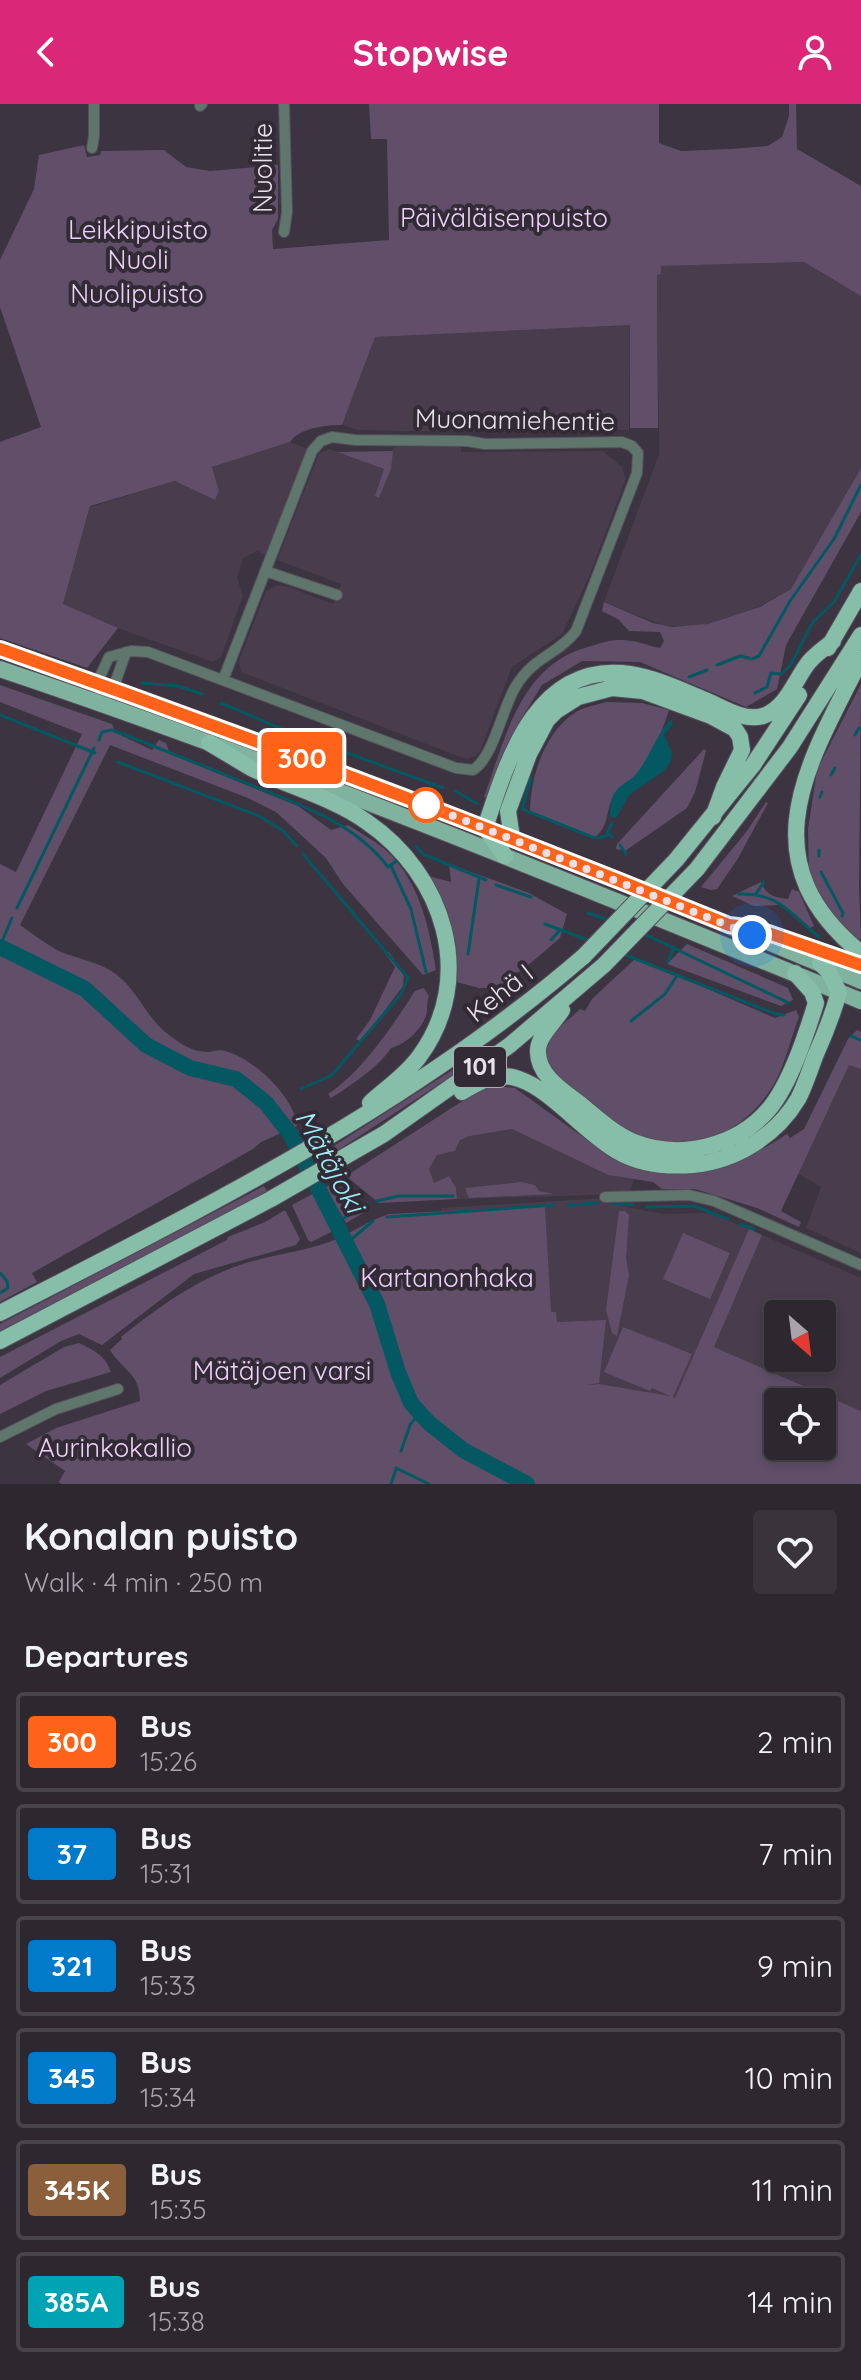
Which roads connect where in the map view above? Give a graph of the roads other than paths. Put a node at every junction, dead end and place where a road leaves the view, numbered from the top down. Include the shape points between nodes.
1 (94, 104) edge
2 (284, 104) edge
3 (92, 148) dead end
4 (284, 232) dead end
5 (265, 571) junction
6 (861, 591) edge
7 (337, 595) dead end
8 (861, 635) edge
9 (833, 641) junction
10 (0, 649) edge
11 (126, 652) junction
12 (861, 659) edge
13 (0, 669) edge
14 (223, 680) junction
15 (105, 686) junction
16 (100, 703) junction
17 (209, 743) junction
18 (713, 817) junction
19 (485, 828) junction
20 (512, 838) junction
21 (505, 856) junction
22 (861, 953) edge
23 (820, 963) junction
24 (795, 973) junction
25 (861, 981) edge
26 (839, 992) junction
27 (571, 995) junction
28 (861, 1001) edge
29 (340, 1131) junction
30 (384, 1134) junction
31 (605, 1197) dead end
32 (861, 1265) edge
33 (0, 1313) edge
34 (0, 1341) edge
35 (118, 1389) dead end
36 (0, 1437) edge

1 - 3 street
2 - 4 street, Nuolitie
5 - 7 street
5 - 14 street
5 - 14 street, Muonamiehentie via 312,451 326,439 622,442 638,453 637,473 576,631 521,678 484,760 473,770
6 - 9 highway, Kehä I / 101
8 - 27 highway, Kehä I / 101, bridge via 770,777 697,869
9 - 18 highway, Kehä I / 101 via 773,737
9 - 19 highway via 808,663 780,704 760,717 633,675 606,673 570,684 546,701 523,730
10 - 15 main road
11 - 14 street, Muonamiehentie via 148,652
11 - 15 street
11 - 15 street via 109,657
12 - 22 highway via 809,766 797,807 796,840 804,878 824,918
13 - 16 main road
15 - 16 street
15 - 19 main road
16 - 17 main road
17 - 21 main road
17 - 29 highway via 364,819 396,844 432,894 446,939 448,973 433,1032 394,1083
18 - 20 highway via 742,750 735,729 643,691 612,688 578,697 547,720 508,811
18 - 29 highway, Kehä I / 101, bridge via 584,956 466,1050
19 - 20 main road
19 - 21 highway
20 - 23 main road
21 - 24 main road
23 - 25 main road
23 - 26 highway
24 - 26 main road
24 - 27 highway via 816,1003 779,1095 744,1130 715,1145 683,1150 624,1137 547,1075 539,1061 539,1044
26 - 28 main road
26 - 30 highway via 786,1116 760,1140 723,1159 680,1166 631,1157 529,1083 509,1076 477,1083 416,1123
27 - 30 highway, Kehä I / 101
29 - 33 highway, Kehä I / 101
30 - 34 highway, Kehä I / 101
31 - 32 street via 689,1195 714,1201
35 - 36 street via 56,1409

